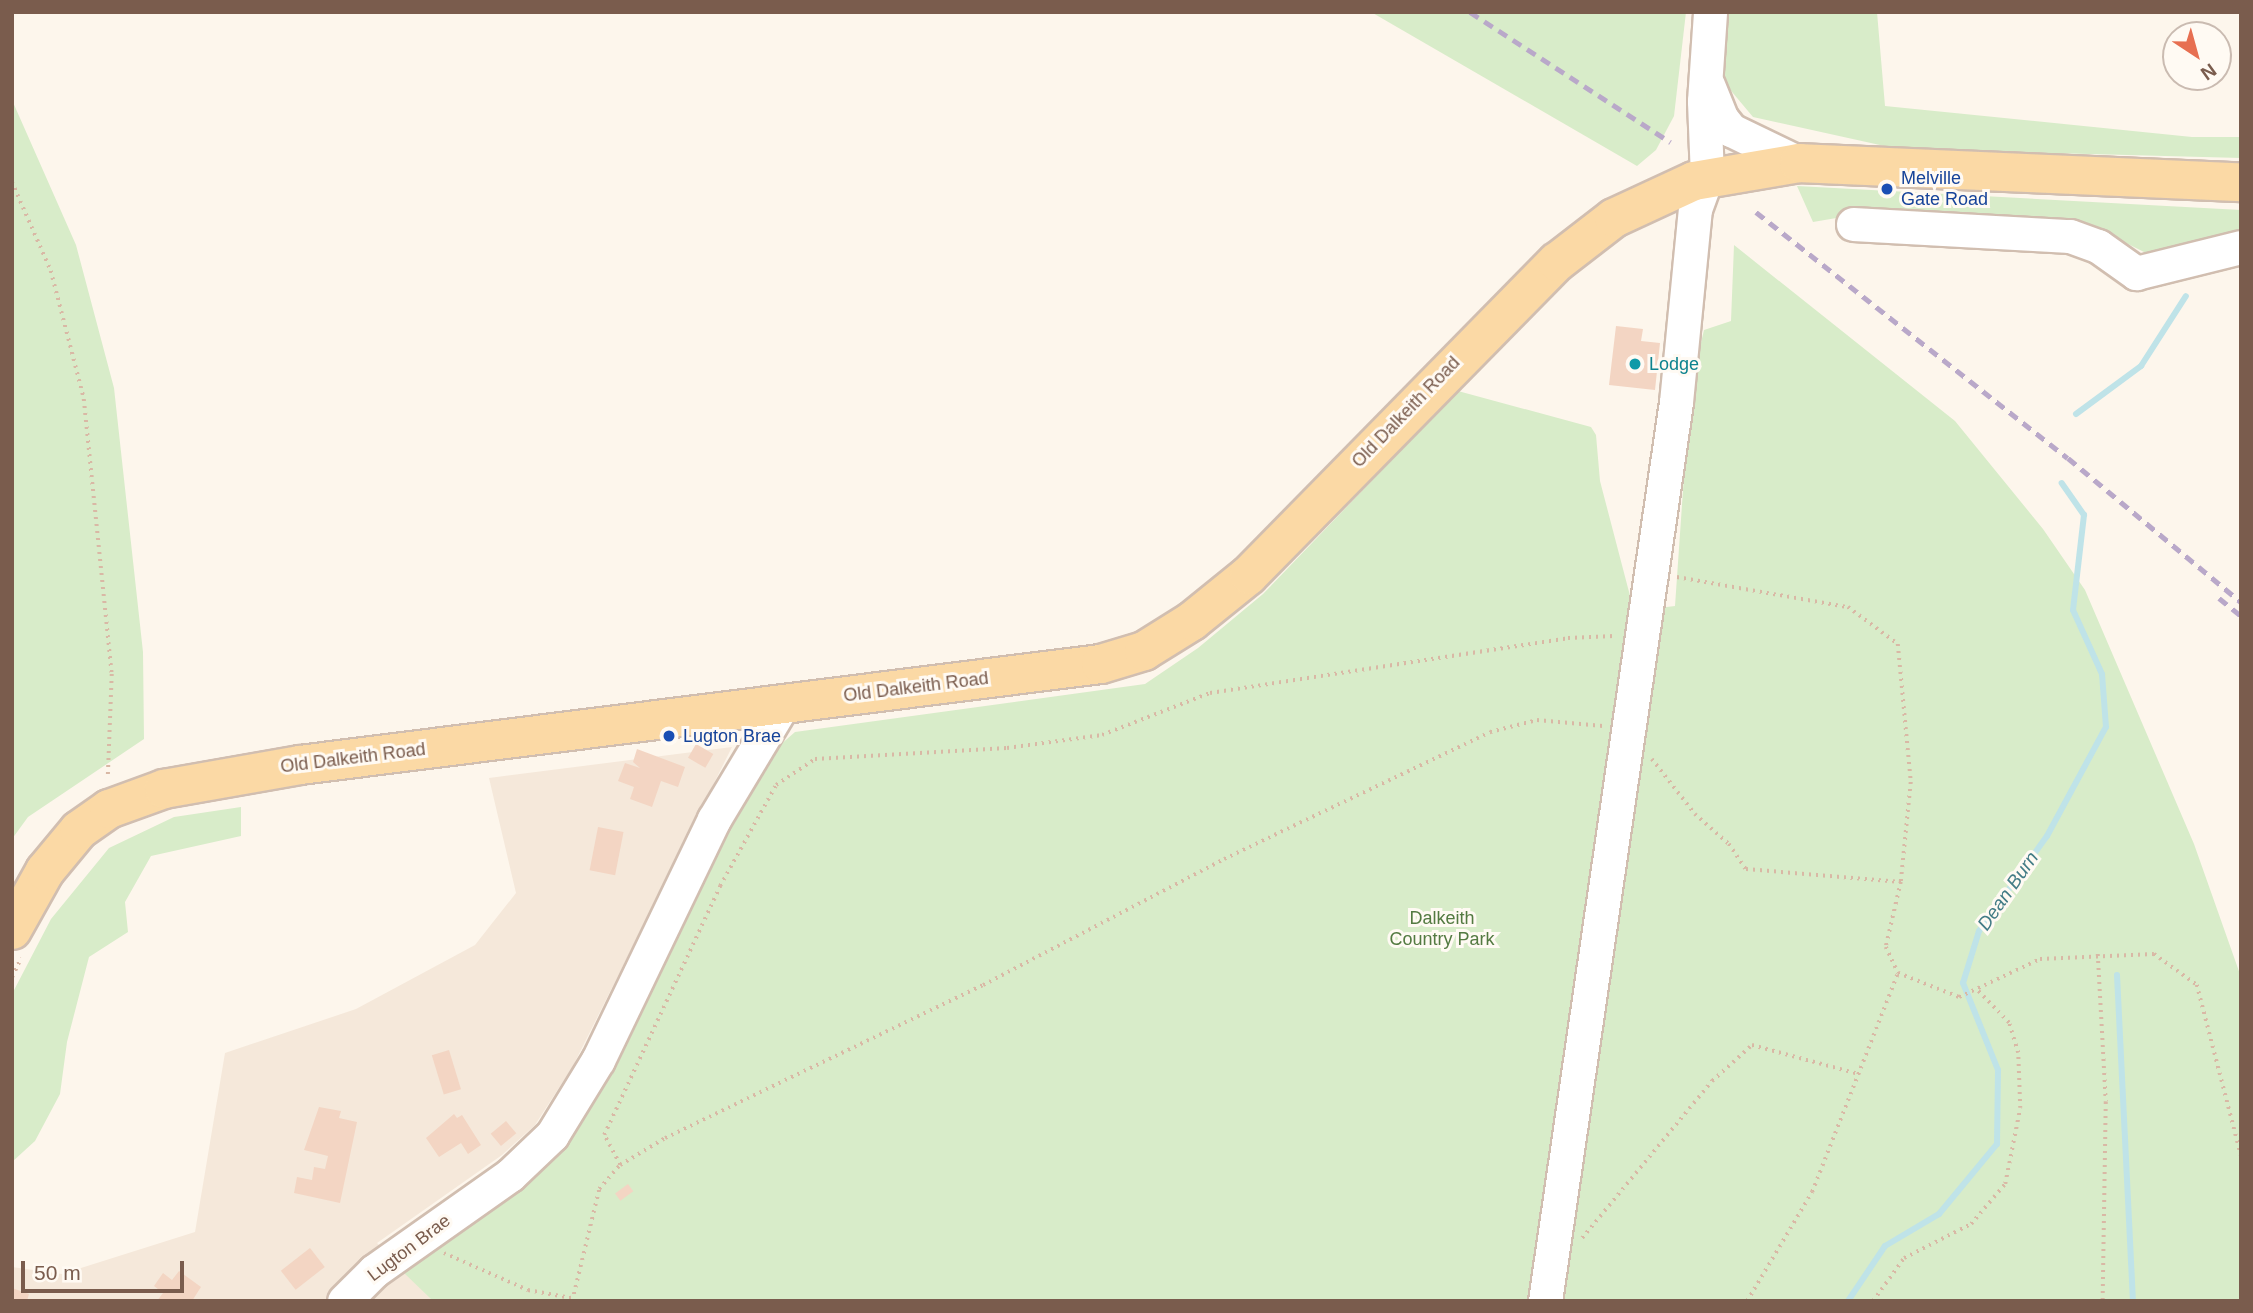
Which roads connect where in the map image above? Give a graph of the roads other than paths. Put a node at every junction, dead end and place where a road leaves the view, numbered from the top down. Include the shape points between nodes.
1 (1710, 12) edge
2 (1706, 72) junction
3 (1799, 163) junction
4 (1707, 176) junction
5 (2241, 182) edge
6 (1853, 224) dead end
7 (2241, 247) edge
8 (782, 704) junction
9 (19, 938) edge
10 (1548, 1289) edge
11 (344, 1301) edge

1 - 2 street
2 - 3 street via 1712,100 1731,130
2 - 4 street
3 - 4 main road, Old Dalkeith Road
3 - 5 main road, Old Dalkeith Road
4 - 8 main road, Old Dalkeith Road via 1614,218 1557,262 1249,575 1159,643 1101,664
4 - 10 street via 1695,209 1653,573
6 - 7 street via 2070,236 2098,246 2136,273
8 - 9 main road, Old Dalkeith Road via 208,778 109,809 64,845
8 - 11 street, Lugton Brae via 714,819 598,1060 552,1135 510,1175 374,1271

